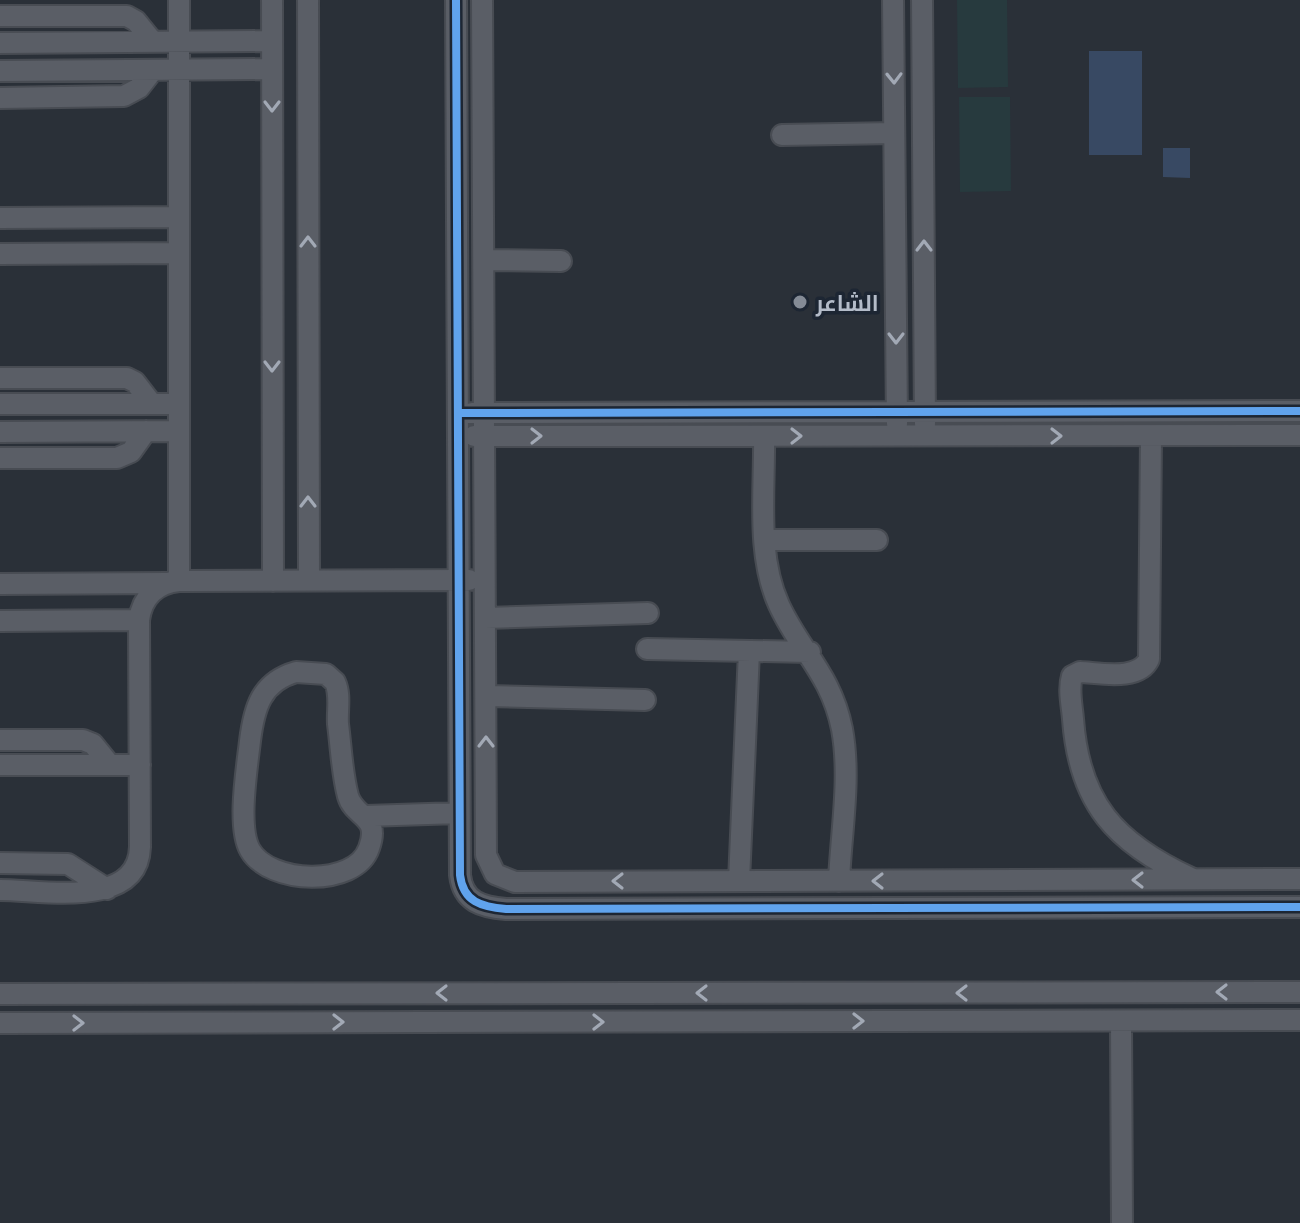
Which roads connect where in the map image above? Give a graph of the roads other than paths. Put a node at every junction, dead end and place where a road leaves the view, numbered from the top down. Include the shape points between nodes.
1 (179, 0) edge
2 (272, 0) edge
3 (308, 0) edge
4 (456, 0) edge
5 (482, 0) edge
6 (893, 0) edge
7 (922, 0) edge
8 (0, 16) edge
9 (179, 41) junction
10 (272, 41) junction
11 (153, 42) junction
12 (0, 43) edge
13 (272, 69) junction
14 (153, 70) junction
15 (179, 70) junction
16 (0, 71) edge
17 (0, 98) edge
18 (894, 133) junction
19 (782, 135) dead end
20 (144, 217) junction
21 (179, 217) junction
22 (0, 218) edge
23 (144, 253) junction
24 (179, 253) junction
25 (0, 254) edge
26 (484, 260) junction
27 (561, 261) dead end
28 (0, 378) edge
29 (0, 404) edge
30 (152, 404) junction
31 (179, 404) junction
32 (1300, 411) edge
33 (897, 412) junction
34 (925, 412) junction
35 (458, 413) junction
36 (484, 413) junction
37 (146, 431) junction
38 (179, 431) junction
39 (0, 432) edge
40 (1300, 435) edge
41 (458, 436) junction
42 (485, 436) junction
43 (764, 436) junction
44 (897, 436) junction
45 (925, 436) junction
46 (1151, 436) junction
47 (0, 458) edge
48 (766, 540) junction
49 (877, 540) dead end
50 (309, 580) junction
51 (458, 580) junction
52 (485, 580) junction
53 (273, 581) junction
54 (173, 582) junction
55 (95, 583) junction
56 (0, 584) edge
57 (648, 613) dead end
58 (486, 618) junction
59 (95, 620) junction
60 (139, 620) junction
61 (0, 621) edge
62 (647, 649) dead end
63 (749, 651) junction
64 (810, 652) junction
65 (486, 696) junction
66 (645, 700) dead end
67 (0, 740) edge
68 (0, 765) edge
69 (110, 765) junction
70 (140, 765) junction
71 (459, 813) junction
72 (366, 816) junction
73 (0, 863) edge
74 (490, 869) junction
75 (460, 875) junction
76 (1300, 879) edge
77 (1195, 880) junction
78 (508, 881) junction
79 (739, 881) junction
80 (839, 881) junction
81 (107, 889) junction
82 (0, 890) edge
83 (1300, 907) edge
84 (493, 908) junction
85 (1300, 992) edge
86 (0, 994) edge
87 (1300, 1020) edge
88 (1121, 1021) junction
89 (0, 1023) edge
90 (1122, 1223) edge

1 - 9 street
2 - 10 street
50 -> 3 street
4 - 35 street
5 - 26 street
6 -> 18 street
34 -> 7 street
8 - 11 street via 127,16
9 - 10 street
9 - 11 street
9 - 15 street
10 - 13 street
11 - 12 street
13 - 15 street
13 -> 53 street
14 - 15 street
14 - 16 street
14 - 17 street via 135,92 124,96
15 - 21 street
18 - 19 street
18 -> 33 street
20 - 21 street
20 - 22 street
20 - 23 street
21 - 24 street
23 - 24 street
23 - 25 street
24 - 31 street
26 - 27 street
26 - 36 street
28 - 30 street via 127,378
29 - 30 street
30 - 31 street
31 - 38 street
32 - 34 street
33 - 34 street
33 - 36 street
33 - 44 street
34 - 45 street
35 - 36 street
35 - 41 street
36 - 42 street
37 - 38 street
37 - 39 street
37 - 47 street via 131,452 117,458
38 - 54 street
40 - 46 street
41 - 42 street
41 - 51 street
42 -> 43 street
42 - 52 street
43 -> 44 street
43 - 48 street
44 - 45 street
45 -> 46 street
46 - 77 street via 1149,659 1135,673 1072,676 1075,746 1088,794 1113,824 1160,862
48 - 49 street
48 - 64 street via 779,605
50 - 51 street
50 - 53 street
51 - 52 street
51 - 71 street
52 - 58 street
53 - 54 street
54 - 55 street
54 - 60 street via 147,597
55 - 56 street
55 - 59 street
57 - 58 street
58 - 65 street
59 - 60 street
59 - 61 street
60 - 70 street
62 - 63 street
63 - 64 street
63 - 79 street
64 - 80 street via 830,689 844,744
65 - 66 street
74 -> 65 street
67 - 69 street via 83,740
68 - 69 street
69 - 70 street
70 - 81 street via 139,861 127,880
71 - 72 street
71 - 75 street
72 - 72 street via 372,829 367,853 343,873 271,869 251,852 245,823 252,726 257,703 278,679 306,671 326,674 335,682 348,798
73 - 81 street via 68,864
74 - 75 street via 476,878
74 - 78 street
75 - 84 street via 468,896
76 - 77 street
77 -> 80 street
79 -> 78 street
78 - 84 street via 494,891
79 - 80 street
81 - 82 street
83 - 84 street
85 -> 86 street
87 - 88 street
89 -> 88 street
88 - 90 street

